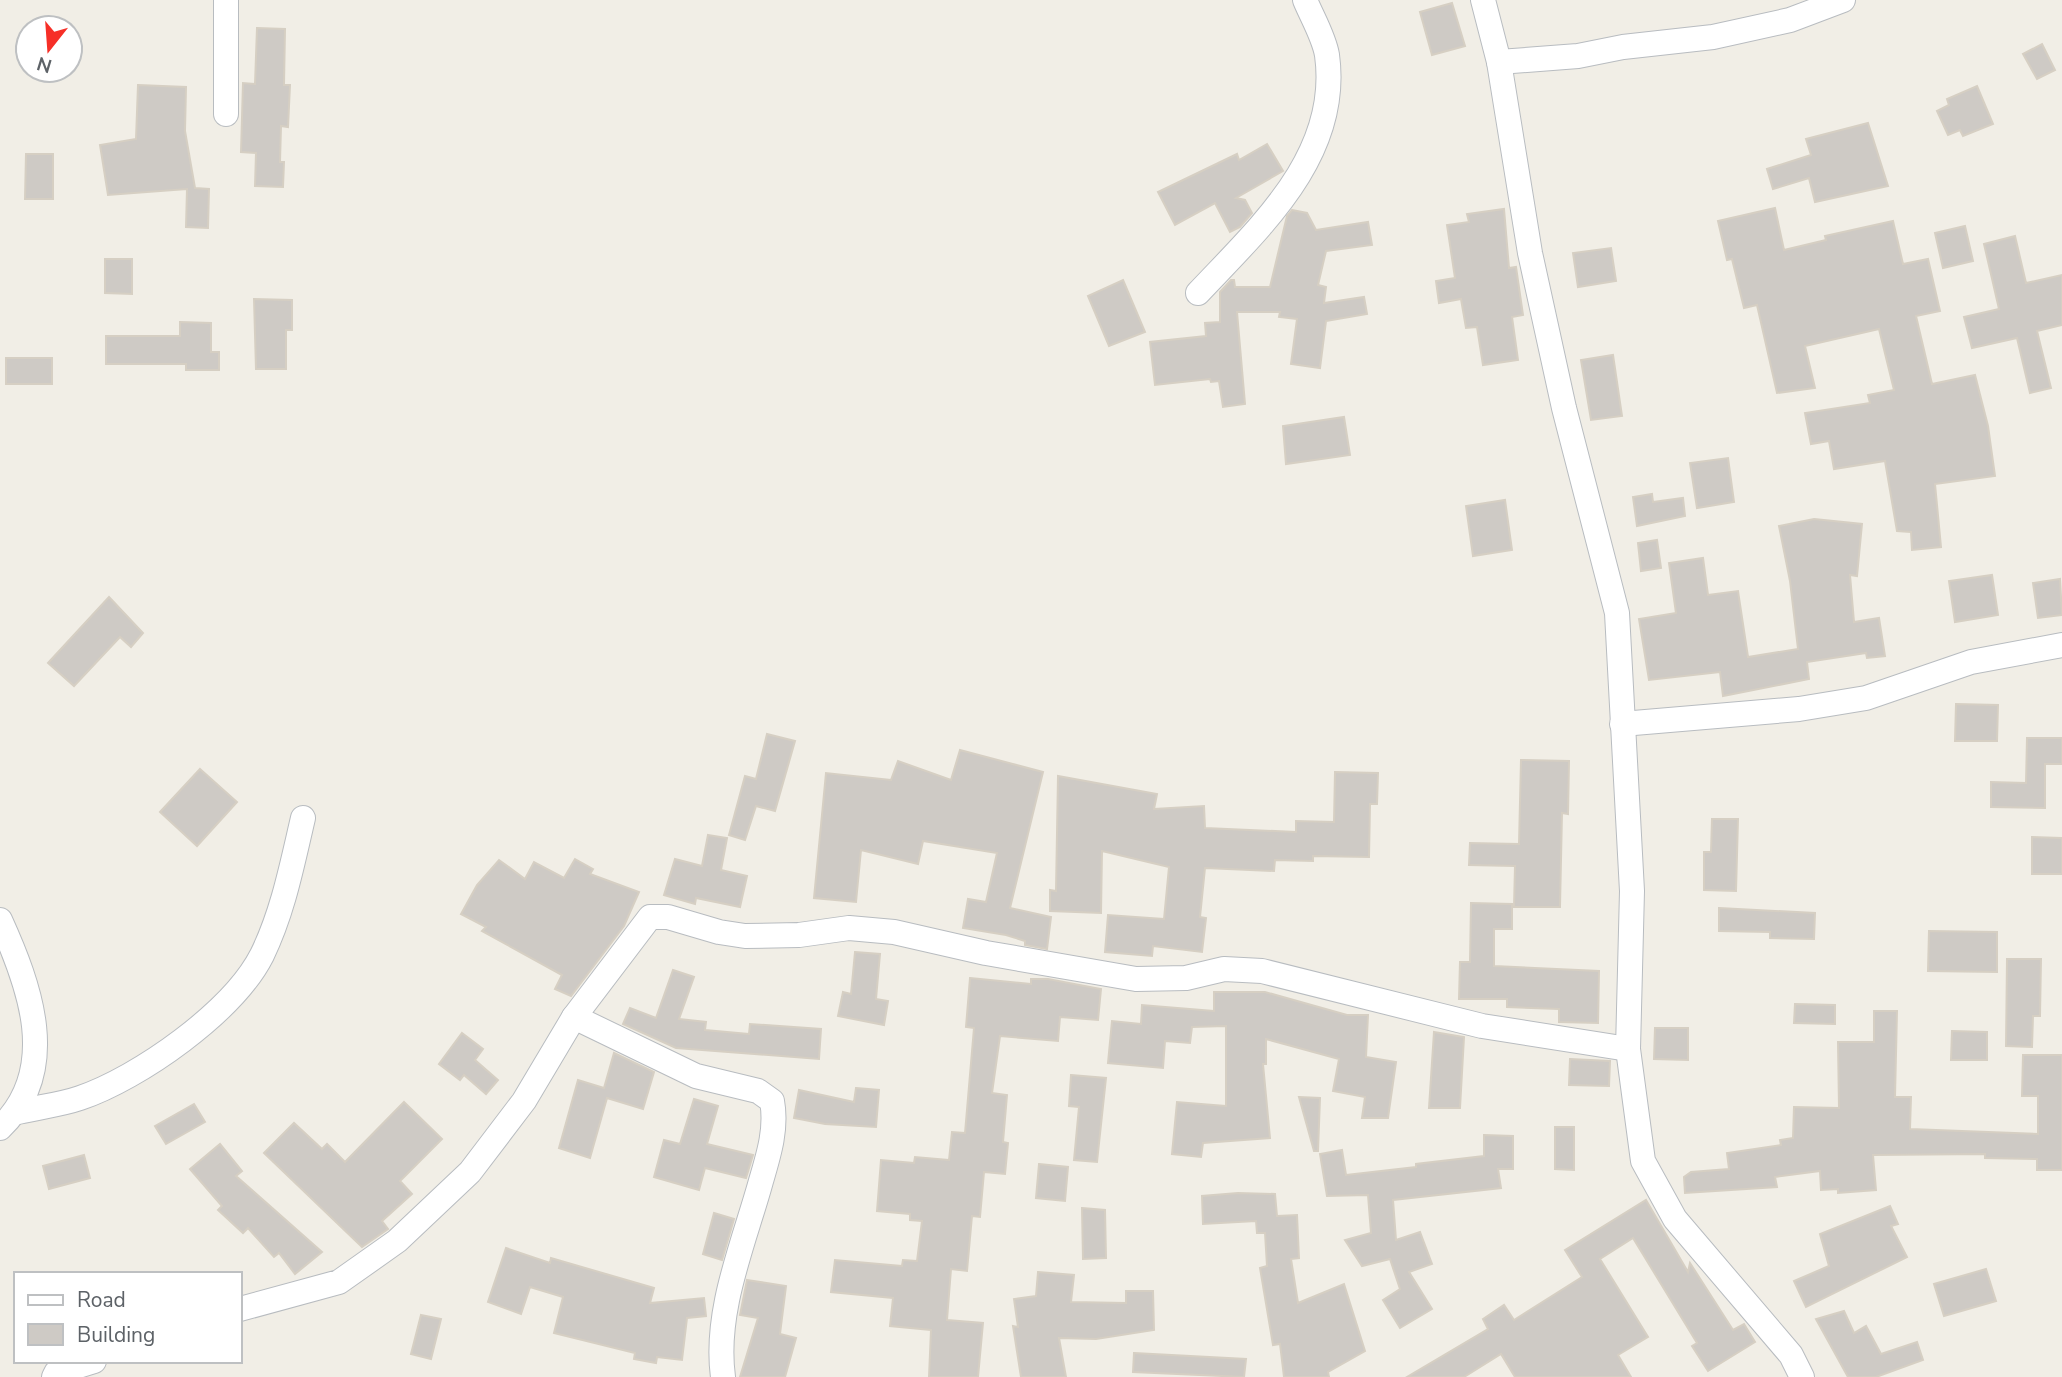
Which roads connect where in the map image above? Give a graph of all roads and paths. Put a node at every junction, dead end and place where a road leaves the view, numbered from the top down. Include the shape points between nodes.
1 (226, 0) edge
2 (1305, 0) edge
3 (1483, 0) edge
4 (1843, 0) edge
5 (1499, 62) junction
6 (226, 114) dead end
7 (1198, 293) dead end
8 (2062, 645) edge
9 (1622, 724) junction
10 (303, 818) dead end
11 (0, 920) edge
12 (574, 1017) junction
13 (1628, 1049) junction
14 (9, 1120) edge
15 (242, 1308) edge
16 (88, 1363) edge
17 (54, 1377) edge
18 (723, 1377) edge
19 (1802, 1377) edge

1 - 6 street
2 - 7 street via 1326,53 1328,92 1308,163 1286,195
3 - 5 street
4 - 5 street via 1790,20 1713,37
5 - 9 street via 1530,253 1617,613
8 - 9 street via 1971,662 1866,698 1799,709
9 - 13 street via 1632,891
10 - 14 street via 282,908 261,957 234,996 199,1027 132,1073 80,1098
11 - 14 street via 22,968 36,1032 34,1073
12 - 13 street via 650,917 668,916 745,936 849,928 894,932 1136,979 1186,978 1224,969 1262,971 1482,1026
12 - 15 street via 524,1101 470,1172 397,1241 339,1282
12 - 18 street via 696,1076 758,1091 772,1101 775,1118 770,1148 724,1311
13 - 19 street via 1643,1161 1675,1219 1791,1355
16 - 17 street

